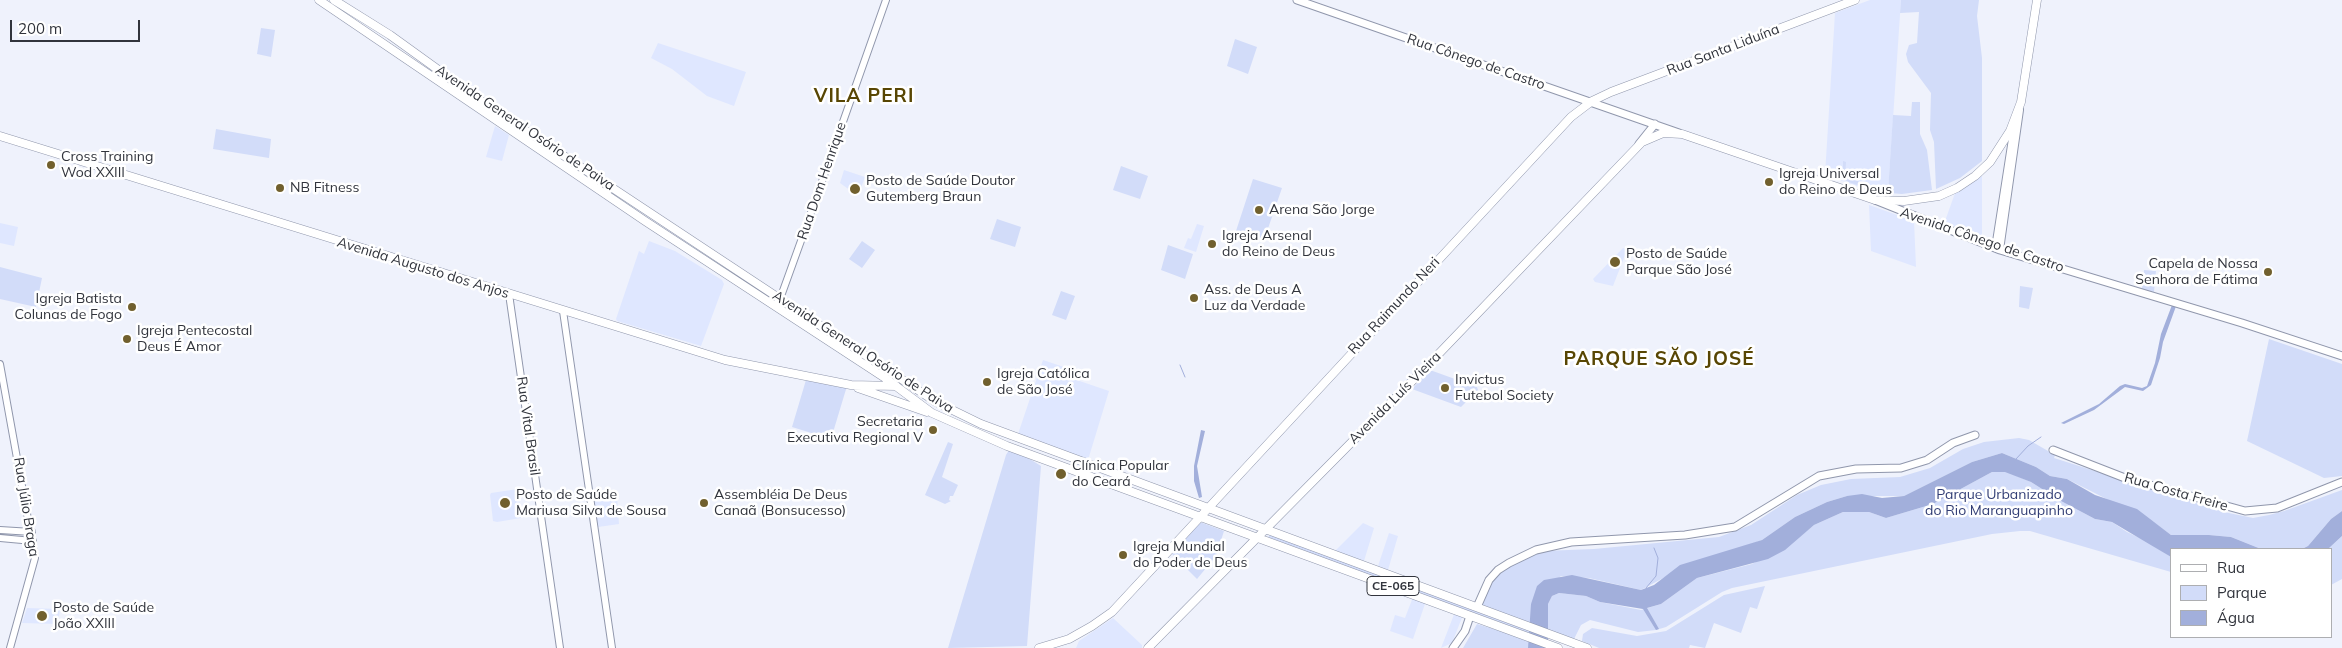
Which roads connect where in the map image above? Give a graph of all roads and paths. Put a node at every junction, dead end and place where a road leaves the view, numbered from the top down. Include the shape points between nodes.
1 (319, 0) edge
2 (886, 0) edge
3 (1297, 0) edge
4 (1856, 0) edge
5 (2037, 0) edge
6 (337, 4) edge
7 (1592, 101) junction
8 (2021, 102) junction
9 (2015, 120) junction
10 (1655, 124) junction
11 (1682, 134) junction
12 (0, 136) edge
13 (1639, 145) junction
14 (2007, 191) junction
15 (1875, 200) junction
16 (1998, 249) junction
17 (509, 294) junction
18 (777, 301) junction
19 (563, 311) junction
20 (2342, 356) edge
21 (0, 364) edge
22 (851, 385) junction
23 (895, 386) junction
24 (916, 389) junction
25 (932, 413) junction
26 (1975, 435) dead end
27 (2053, 450) dead end
28 (2342, 482) edge
29 (1206, 508) junction
30 (1200, 516) junction
31 (1266, 529) junction
32 (0, 530) edge
33 (32, 532) junction
34 (1258, 537) junction
35 (0, 538) edge
36 (34, 541) junction
37 (1477, 607) junction
38 (1470, 616) junction
39 (10, 648) edge
40 (560, 648) edge
41 (612, 648) edge
42 (1039, 648) edge
43 (1148, 648) edge
44 (1453, 648) edge
45 (1558, 648) edge
46 (1587, 648) edge

1 - 6 main road, Avenida General Osório de Paiva
2 - 18 street, Rua Dom Henrique
3 - 7 main road, Rua Cônego de Castro
4 - 7 main road, Rua Santa Liduína
5 - 8 main road
6 - 18 main road, Avenida General Osório de Paiva via 645,221
7 - 10 main road, Rua Cônego de Castro
7 - 29 main road, Rua Raimundo Neri via 1548,141
8 - 9 main road
8 - 14 street
9 - 14 street
9 - 15 main road via 1990,162 1957,188 1904,202
10 - 11 main road, Avenida Cônego de Castro
10 - 13 main road, Avenida Luís Vieira
11 - 13 main road, Avenida Luís Vieira via 1658,134
11 - 15 main road, Avenida Cônego de Castro
12 - 17 main road, Avenida Augusto dos Anjos
13 - 31 main road, Avenida Luís Vieira
14 - 16 street
15 - 16 main road, Avenida Cônego de Castro
16 - 20 main road, Avenida Cônego de Castro
17 - 19 main road, Avenida Augusto dos Anjos
17 - 40 street, Rua Vital Brasil
18 - 23 main road, Avenida General Osório de Paiva
18 - 24 main road, Avenida General Osório de Paiva
19 - 22 main road, Avenida Augusto dos Anjos via 725,360
19 - 41 street
21 - 33 street, Rua Júlio Braga
22 - 23 main road, Avenida Augusto dos Anjos
22 - 25 main road, Avenida Augusto dos Anjos
23 - 24 main road, Avenida Augusto dos Anjos
23 - 25 main road, Avenida General Osório de Paiva
24 - 29 main road, Avenida General Osório de Paiva via 982,424
25 - 30 main road, Avenida General Osório de Paiva via 1007,446
26 - 37 main road via 1953,443 1927,460 1901,468 1856,469 1819,476 1735,527 1685,535 1572,542 1536,550 1498,570 1489,580
27 - 28 main road, Rua Costa Freire via 2125,478 2245,512 2268,510
29 - 30 main road, Rua Raimundo Neri
29 - 31 main road, Avenida General Osório de Paiva
30 - 34 main road, Avenida General Osório de Paiva
30 - 42 main road, Rua Raimundo Neri via 1102,620 1069,639
31 - 34 main road, Avenida Luís Vieira
31 - 37 main road, Avenida General Osório de Paiva / CE-065
32 - 33 street
33 - 36 street, Rua Júlio Braga
34 - 38 main road, Avenida General Osório de Paiva / CE-065
34 - 43 main road, Avenida Luís Vieira
35 - 36 street
36 - 39 street, Rua Júlio Braga via 35,563
37 - 46 main road, Avenida General Osório de Paiva / CE-065
38 - 44 main road via 1465,631
38 - 45 main road, Avenida General Osório de Paiva / CE-065

